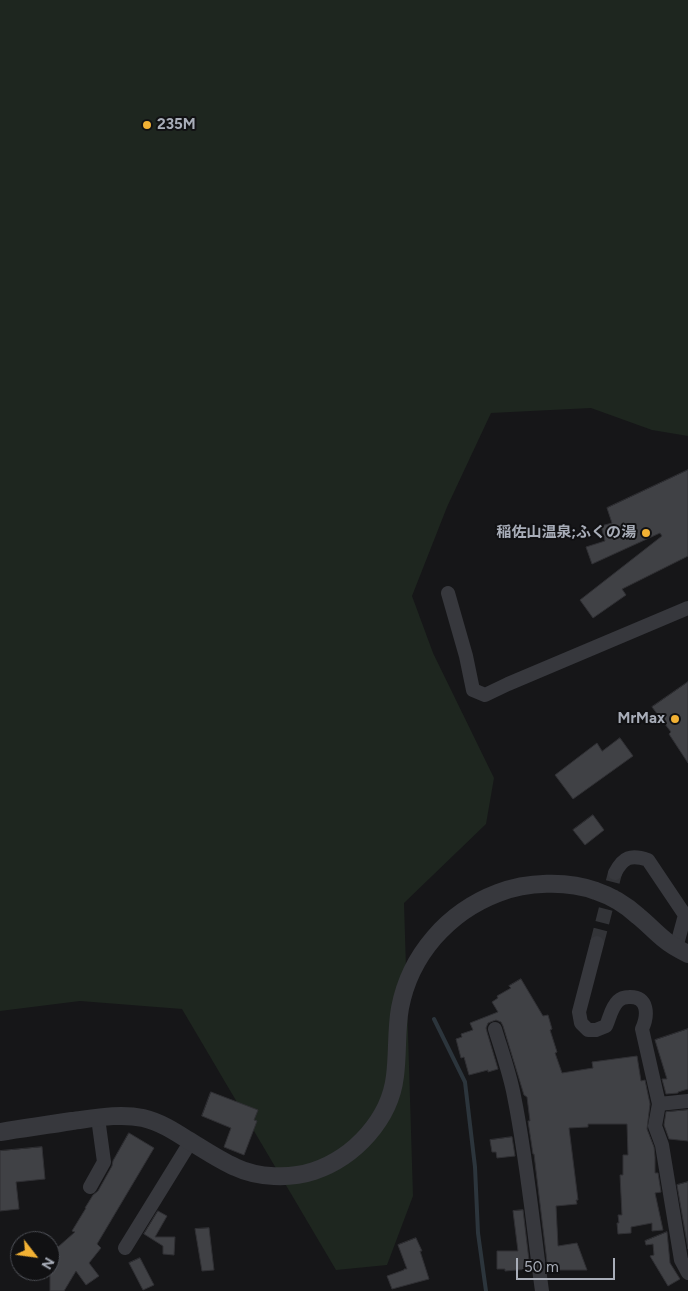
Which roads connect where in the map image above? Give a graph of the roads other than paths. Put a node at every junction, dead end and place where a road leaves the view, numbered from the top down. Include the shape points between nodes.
1 (448, 593) dead end
2 (688, 608) edge
3 (616, 873) tunnel mouth
4 (597, 943) tunnel mouth
5 (682, 951) edge
6 (495, 1030) dead end
7 (688, 1101) edge
8 (659, 1104) junction
9 (98, 1118) junction
10 (0, 1132) edge
11 (191, 1141) junction
12 (90, 1187) dead end
13 (125, 1248) dead end
14 (688, 1273) edge
15 (542, 1291) edge

1 - 2 street via 473,690 485,695
3 - 5 street via 620,864 629,858 648,860 685,915
4 - 8 street via 579,1012 581,1023 588,1030 601,1029 606,1026 620,999 635,997 642,1001 646,1008 642,1029
5 - 11 street via 665,941 626,906 582,886 533,885 492,895 447,924 430,942 413,969 400,1009 395,1076 389,1100 376,1124 355,1147 313,1171 269,1176 234,1167
6 - 15 street via 514,1096
7 - 8 street
8 - 14 street via 655,1126 662,1145 681,1260
9 - 10 street
9 - 11 street via 145,1118
9 - 12 street via 104,1162
11 - 13 street

